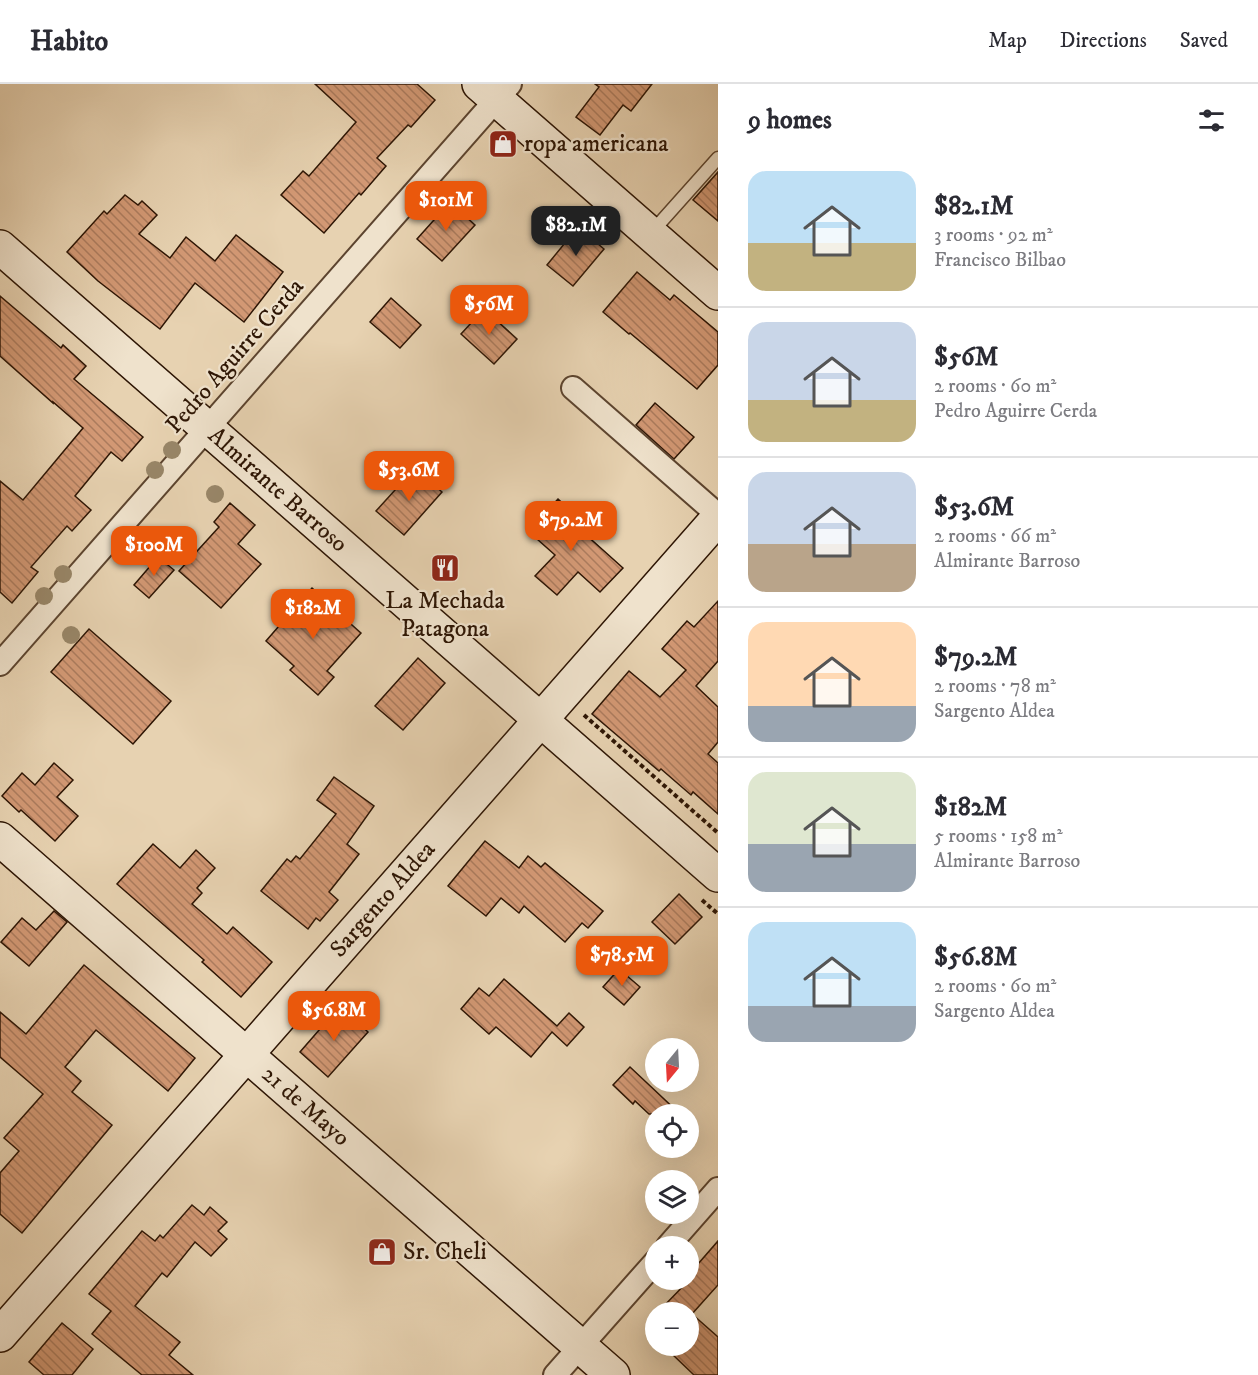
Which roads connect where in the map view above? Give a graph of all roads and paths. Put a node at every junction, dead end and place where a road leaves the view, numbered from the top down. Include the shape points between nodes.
1 (495, 89) edge
2 (718, 158) edge
3 (650, 234) junction
4 (0, 246) edge
5 (718, 293) edge
6 (573, 388) dead end
7 (208, 428) junction
8 (718, 516) edge
9 (0, 664) edge
10 (584, 715) dead end
11 (541, 720) junction
12 (718, 832) edge
13 (0, 838) edge
14 (718, 874) edge
15 (246, 1054) junction
16 (718, 1190) edge
17 (677, 1236) edge
18 (645, 1273) edge
19 (0, 1335) edge
20 (580, 1346) junction
21 (555, 1375) edge
22 (614, 1375) edge

1 - 3 street
1 - 7 street, Pedro Aguirre Cerda
2 - 3 lane
3 - 5 street
4 - 7 street, Almirante Barroso
6 - 8 street
7 - 9 street, Pedro Aguirre Cerda
7 - 11 street, Almirante Barroso
8 - 11 street, Sargento Aldea
10 - 12 path
11 - 14 street, Almirante Barroso
11 - 15 street, Sargento Aldea
13 - 15 street, 21 de Mayo
15 - 19 street, Sargento Aldea
15 - 20 street, 21 de Mayo
16 - 17 street
18 - 20 street
20 - 21 street
20 - 22 street, 21 de Mayo

